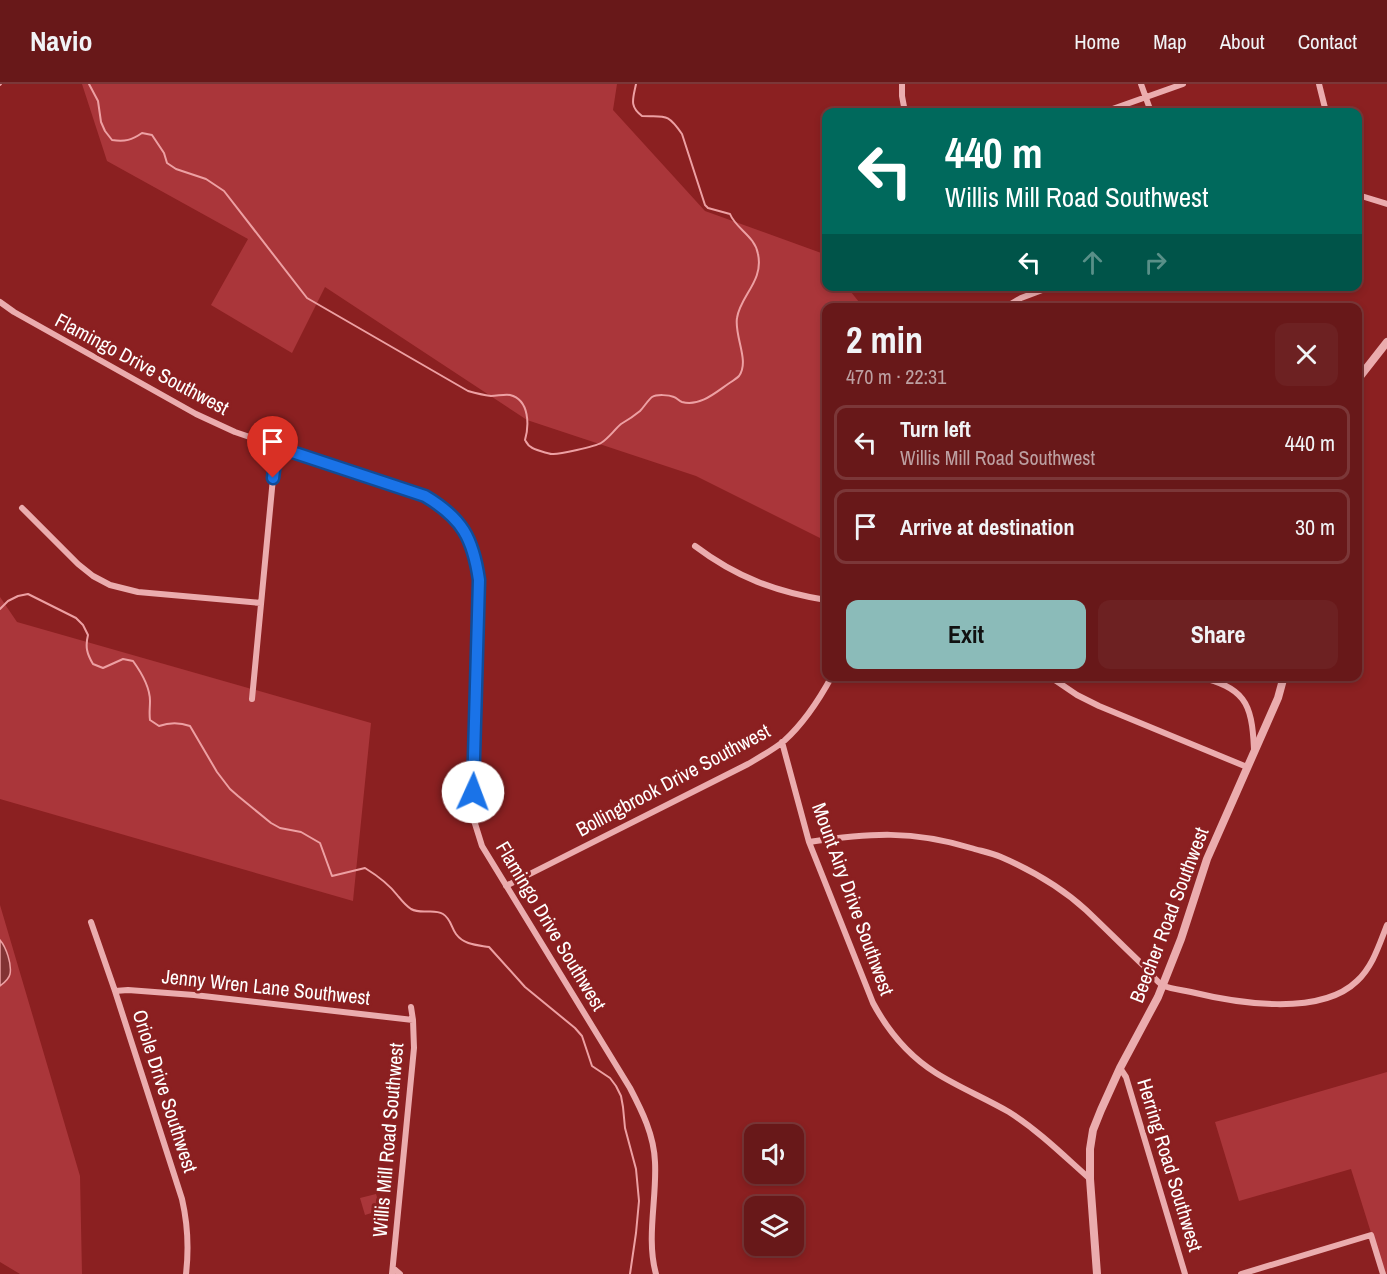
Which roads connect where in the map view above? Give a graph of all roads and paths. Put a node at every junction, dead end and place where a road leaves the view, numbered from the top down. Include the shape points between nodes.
1 (902, 84) edge
2 (1141, 84) edge
3 (1183, 84) edge
4 (1318, 84) edge
5 (1146, 97) junction
6 (904, 108) edge
7 (1115, 108) edge
8 (1150, 108) edge
9 (1325, 108) edge
10 (1362, 196) edge
11 (1387, 204) edge
12 (1040, 291) edge
13 (0, 302) edge
14 (1013, 303) edge
15 (1387, 342) edge
16 (1362, 374) edge
17 (277, 447) junction
18 (22, 507) dead end
19 (695, 546) dead end
20 (822, 599) edge
21 (261, 603) junction
22 (830, 681) edge
23 (1056, 681) edge
24 (1214, 681) edge
25 (1283, 681) edge
26 (252, 699) dead end
27 (783, 742) junction
28 (1254, 752) junction
29 (1247, 767) junction
30 (809, 842) junction
31 (506, 886) junction
32 (91, 922) dead end
33 (1387, 925) edge
34 (1162, 985) junction
35 (115, 991) junction
36 (411, 1007) dead end
37 (413, 1020) junction
38 (1120, 1068) junction
39 (1090, 1179) junction
40 (393, 1271) edge
41 (186, 1274) edge
42 (400, 1274) edge
43 (656, 1274) edge
44 (1097, 1274) edge
45 (1185, 1274) edge
46 (1240, 1274) edge
47 (1383, 1274) edge

1 - 6 street
2 - 5 street
3 - 5 street
4 - 9 street
5 - 7 street
5 - 8 street
10 - 11 street
12 - 14 street
13 - 17 street, Flamingo Drive Southwest via 195,414
15 - 16 street
17 - 21 street
17 - 31 street, Flamingo Drive Southwest via 425,496 450,513 468,538 479,580 472,814 482,846
18 - 21 street via 78,564 110,585 138,592
19 - 20 street via 749,578
21 - 26 street
22 - 27 street, Bollingbrook Drive Southwest via 821,698
23 - 29 street via 1099,706
24 - 28 street via 1228,686 1246,705 1251,716
25 - 28 street, Beecher Road Southwest
27 - 30 street, Mount Airy Drive Southwest
27 - 31 street, Bollingbrook Drive Southwest via 748,764
28 - 29 street, Beecher Road Southwest
29 - 34 street, Beecher Road Southwest
30 - 34 street via 898,834 951,842 999,856 1084,908
30 - 39 street, Mount Airy Drive Southwest via 873,1003 893,1034 921,1063 1032,1128
31 - 43 street, Flamingo Drive Southwest via 644,1114 655,1160 651,1247
32 - 35 street, Oriole Drive Southwest
33 - 34 street via 1369,967 1341,993 1324,999 1275,1004 1247,1002
34 - 38 street, Beecher Road Southwest
35 - 37 street, Jenny Wren Lane Southwest via 194,995
35 - 41 street, Oriole Drive Southwest via 182,1199 188,1233
36 - 37 street, Willis Mill Road Southwest
37 - 40 street, Willis Mill Road Southwest via 414,1048
38 - 39 street, Beecher Road Southwest via 1094,1130
38 - 45 street, Herring Road Southwest via 1126,1077
39 - 44 street, Beecher Road Southwest
40 - 42 street, Willis Mill Road Southwest
46 - 47 street via 1371,1235

